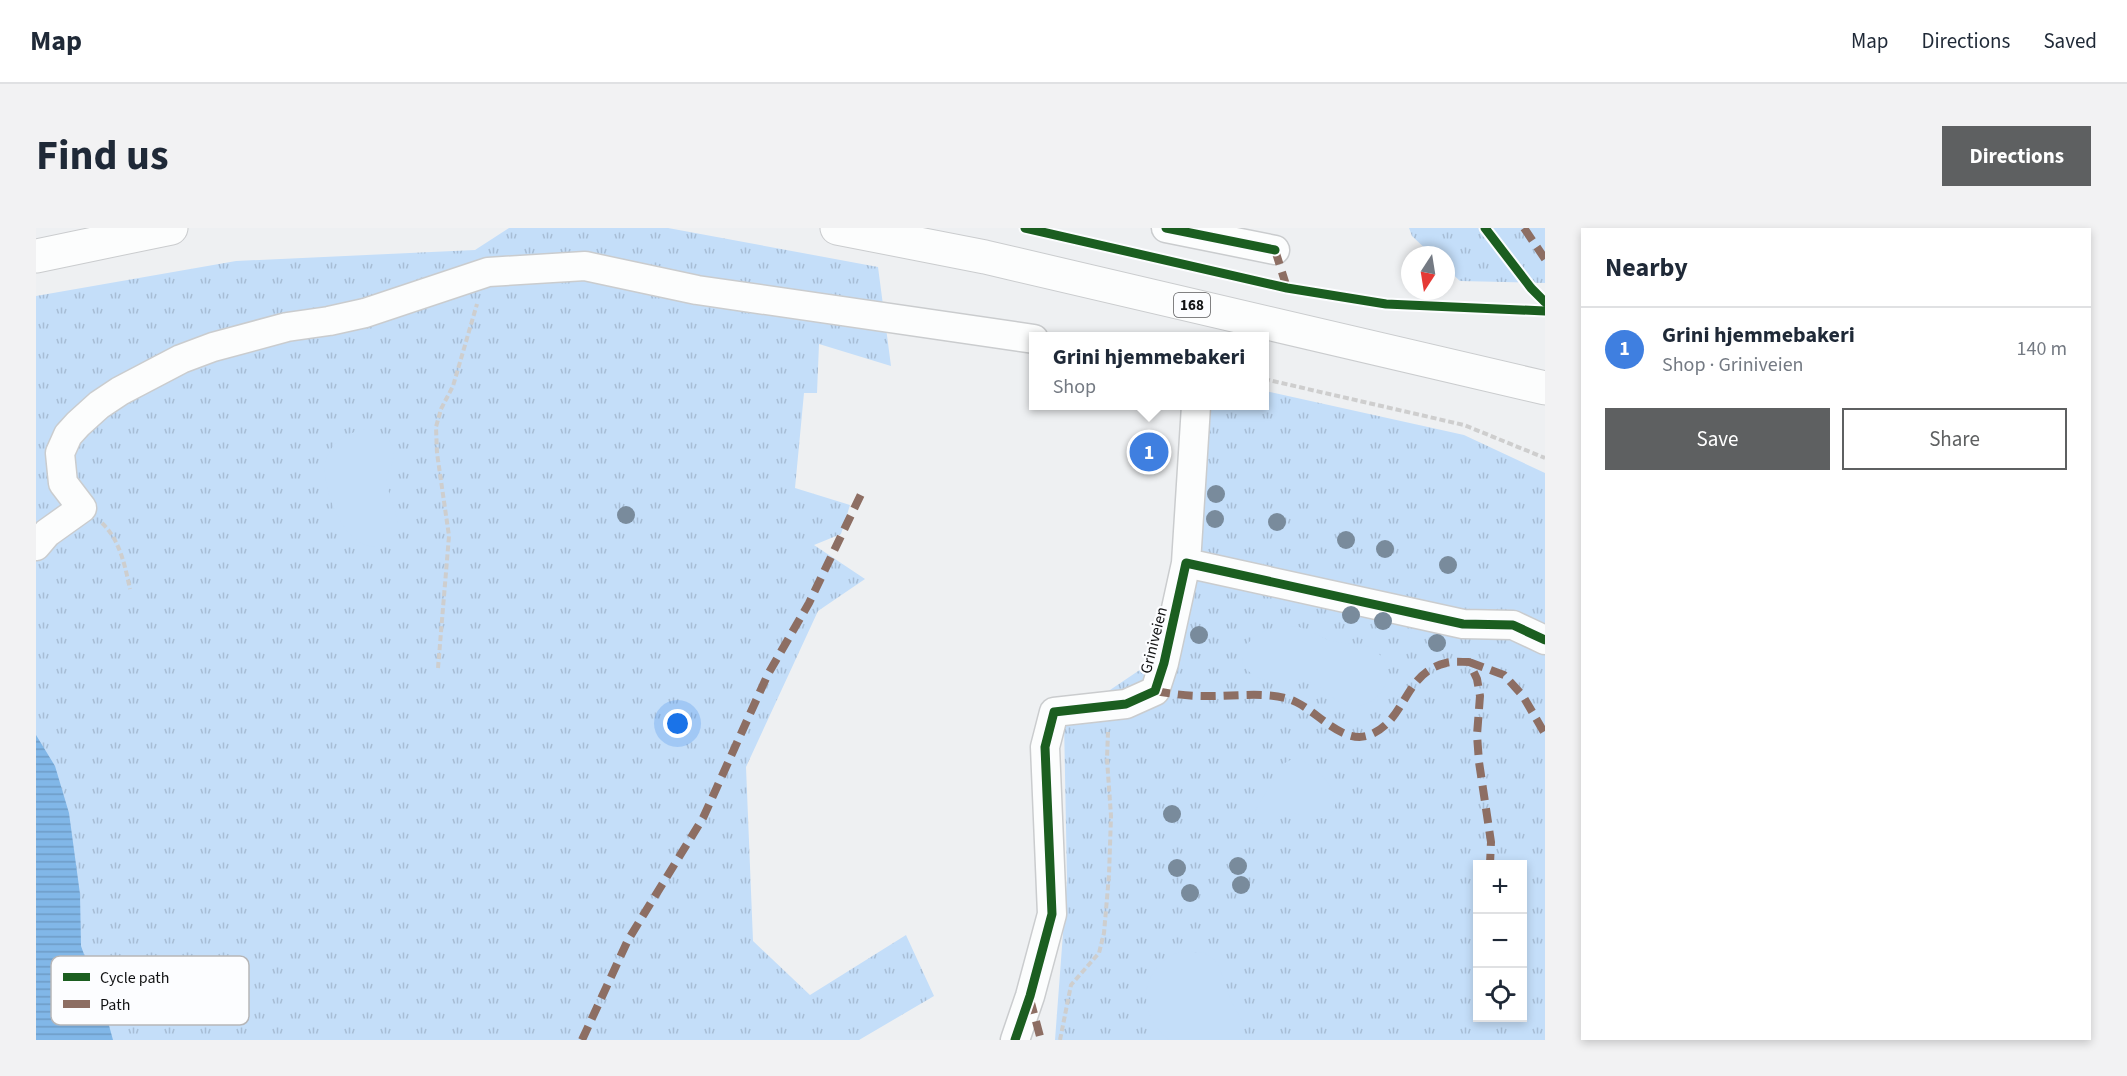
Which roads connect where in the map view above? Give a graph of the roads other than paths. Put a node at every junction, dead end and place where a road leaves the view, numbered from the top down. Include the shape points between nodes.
1 (171, 228) edge
2 (837, 228) edge
3 (1166, 228) edge
4 (1275, 250) dead end
5 (36, 256) edge
6 (1029, 338) edge
7 (1545, 388) edge
8 (1196, 410) edge
9 (36, 546) edge
10 (1186, 563) junction
11 (1545, 640) edge
12 (1015, 1040) edge

1 - 5 main road
2 - 7 main road, 168 via 985,257
3 - 4 street
6 - 9 street via 696,290 585,266 488,272 364,313 287,327 213,347 120,391 68,435 60,453 63,483 82,508 47,533
8 - 10 street
10 - 11 street via 1463,624 1513,625
10 - 12 street, Griniveien via 1155,691 1126,704 1054,712 1045,747 1052,914

